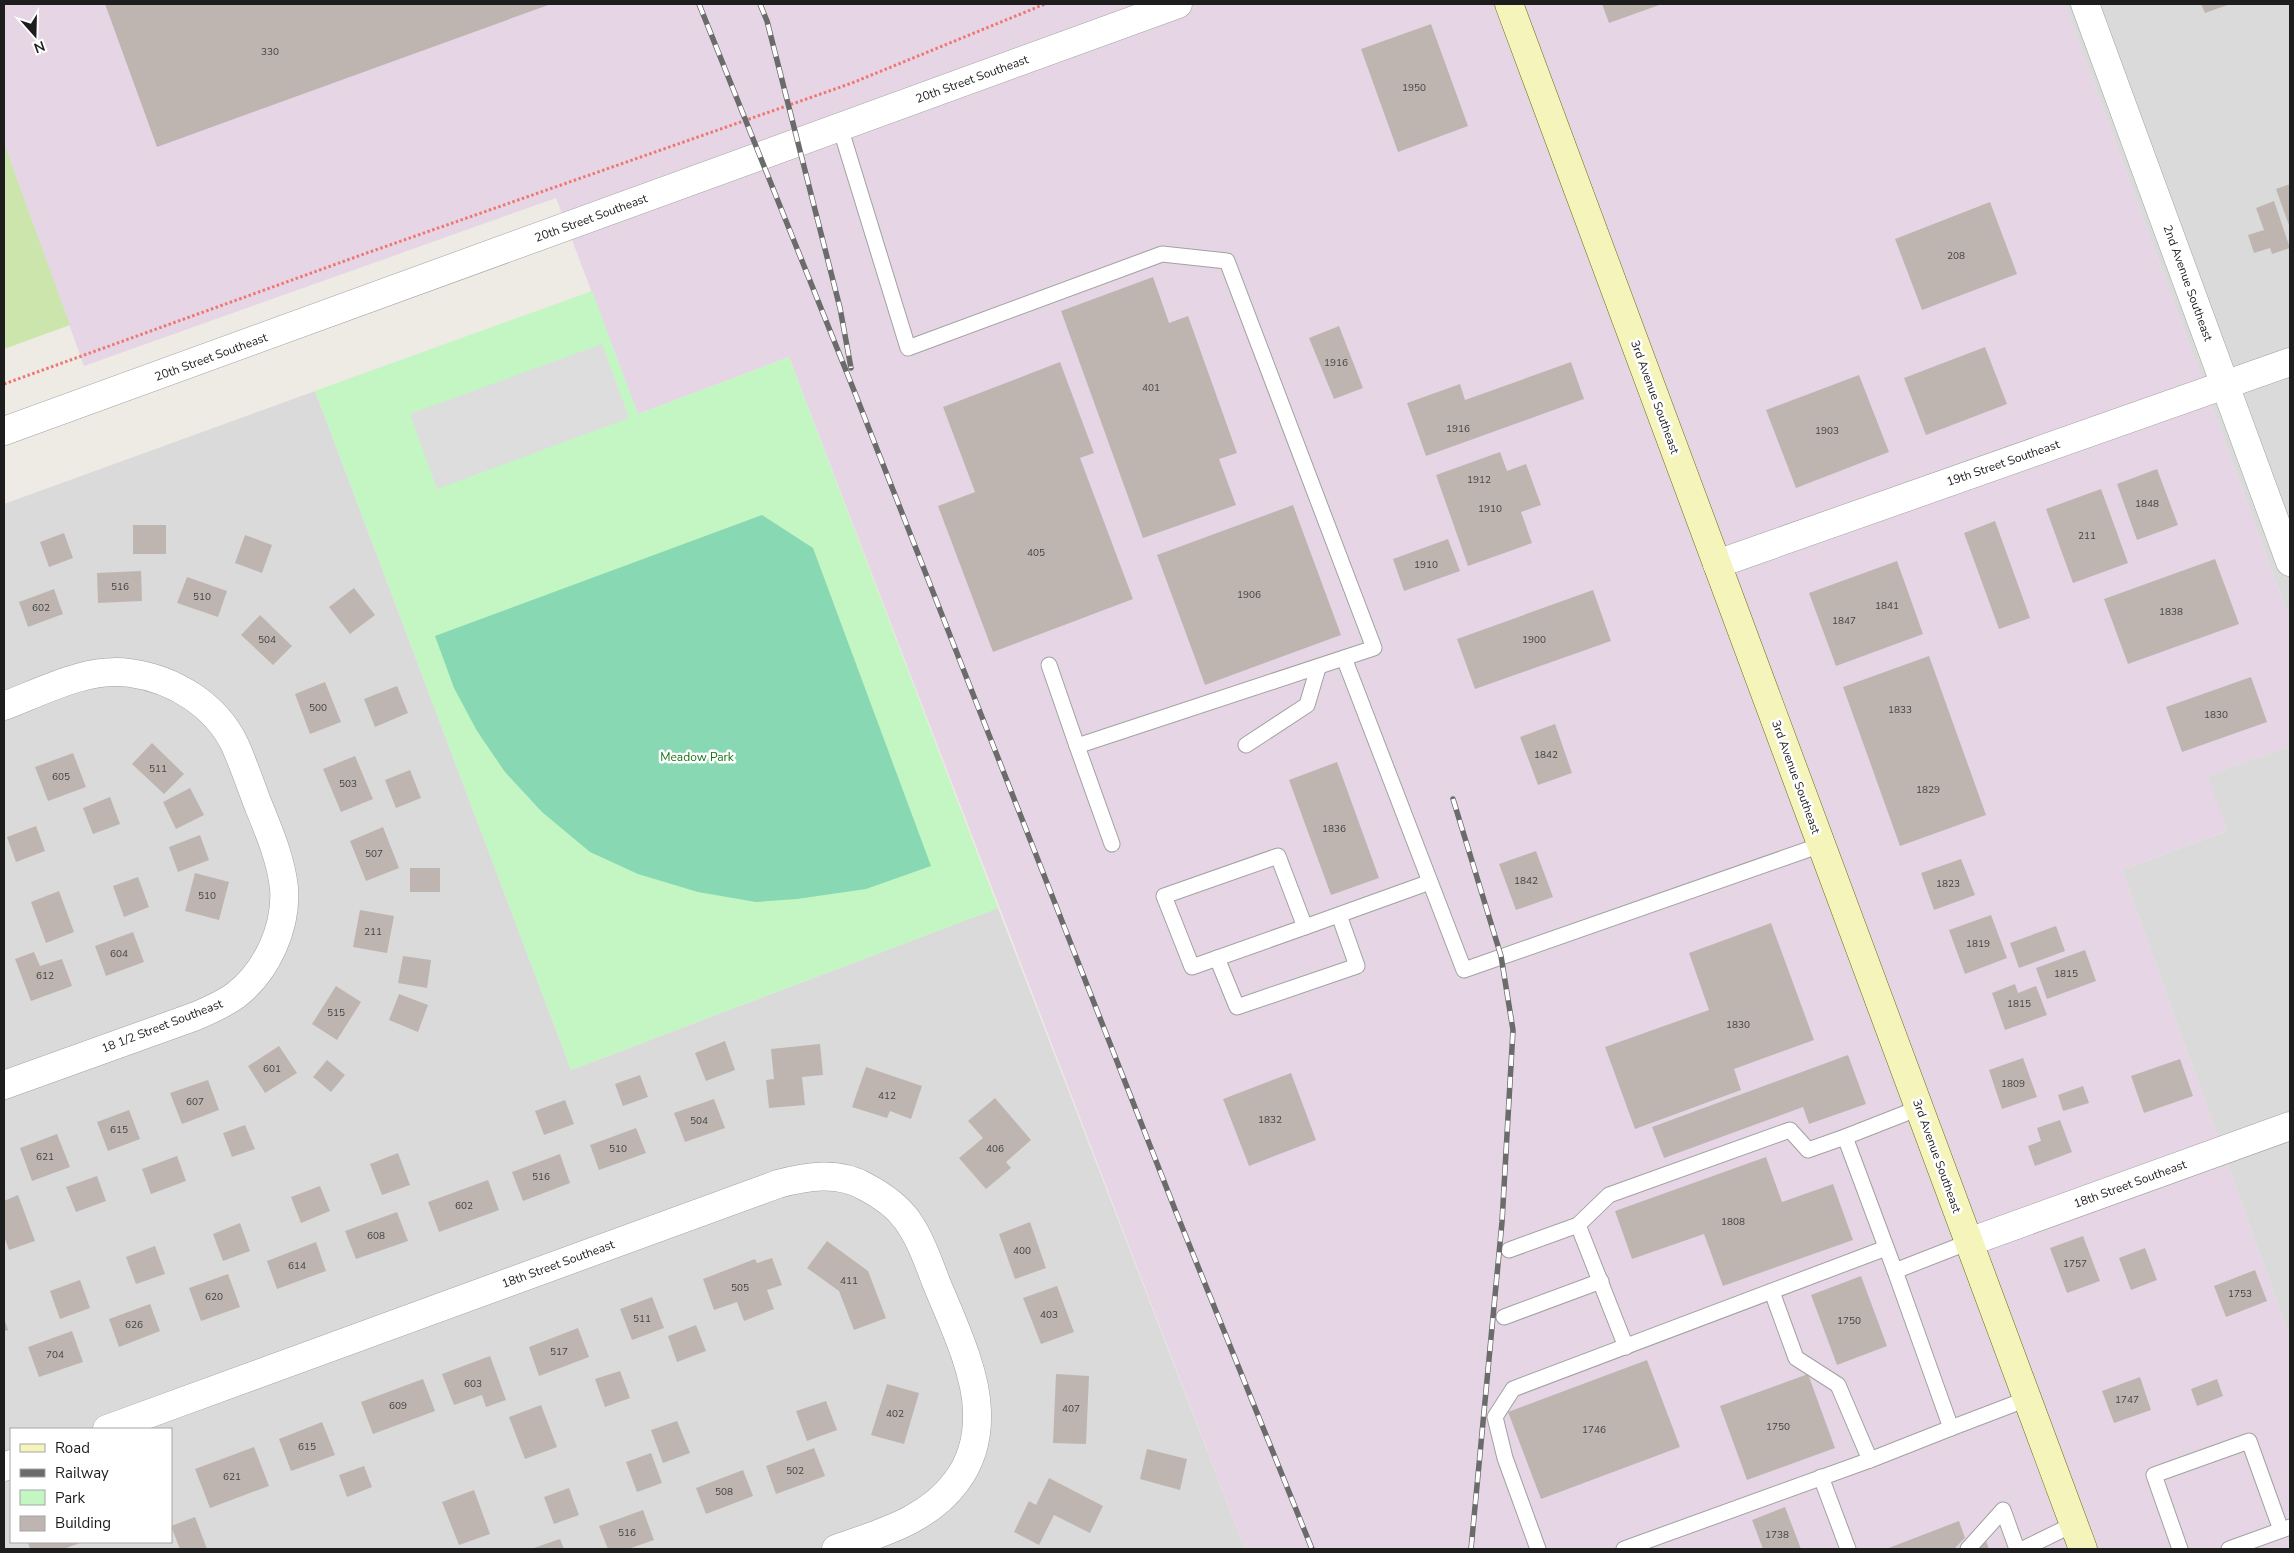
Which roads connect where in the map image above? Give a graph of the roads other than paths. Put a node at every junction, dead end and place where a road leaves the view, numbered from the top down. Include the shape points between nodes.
1 (1178, 4) edge
2 (1509, 4) edge
3 (2086, 4) edge
4 (840, 127) junction
5 (2290, 362) edge
6 (2225, 384) junction
7 (4, 431) edge
8 (2290, 562) edge
9 (1717, 564) junction
10 (1344, 658) junction
11 (1049, 665) dead end
12 (1318, 668) junction
13 (4, 706) edge
14 (1246, 745) dead end
15 (1077, 746) junction
16 (1112, 844) dead end
17 (1821, 845) junction
18 (1430, 882) junction
19 (1339, 915) junction
20 (1305, 927) junction
21 (1217, 958) junction
22 (4, 1085) edge
23 (1919, 1108) junction
24 (2290, 1126) edge
25 (1845, 1137) junction
26 (1578, 1224) junction
27 (1969, 1242) junction
28 (1886, 1248) junction
29 (1508, 1250) dead end
30 (1895, 1271) junction
31 (1601, 1281) junction
32 (1772, 1292) junction
33 (1504, 1317) dead end
34 (1626, 1348) junction
35 (2027, 1398) junction
36 (110, 1428) edge
37 (1951, 1428) junction
38 (1870, 1460) junction
39 (1820, 1477) junction
40 (2286, 1528) edge
41 (2079, 1537) edge
42 (1662, 1543) edge
43 (2234, 1548) edge
44 (836, 1549) edge
45 (1538, 1549) edge
46 (1624, 1549) edge
47 (1848, 1549) edge
48 (1968, 1549) edge
49 (2017, 1549) edge
50 (2023, 1549) edge
51 (2180, 1549) edge

1 - 4 street, 20th Street Southeast
2 - 9 main road, 3rd Avenue Southeast
3 - 6 street, 2nd Avenue Southeast
4 - 7 street, 20th Street Southeast
4 - 10 lane via 908,348 1162,254 1226,261 1374,648
5 - 6 street, 19th Street Southeast
6 - 8 street, 2nd Avenue Southeast
6 - 9 street, 19th Street Southeast
9 - 17 main road, 3rd Avenue Southeast
10 - 12 lane
10 - 18 lane
11 - 15 lane
12 - 14 lane via 1307,705
12 - 15 lane
13 - 22 street, 18 1/2 Street Southeast via 72,680 98,674 132,673 170,685 198,700 223,725 235,745 278,861 284,899 278,935 264,962 248,984 223,1004
15 - 16 lane
17 - 18 lane via 1464,970
17 - 23 main road, 3rd Avenue Southeast
18 - 19 lane
19 - 20 lane
19 - 21 lane via 1357,966 1237,1007
20 - 21 lane
20 - 21 lane via 1278,856 1164,896 1192,967
23 - 25 lane
23 - 27 main road, 3rd Avenue Southeast
24 - 27 street, 18th Street Southeast
25 - 26 lane via 1808,1150 1790,1130 1610,1195
25 - 28 lane
26 - 29 lane
26 - 31 lane
27 - 30 lane
27 - 35 main road, 3rd Avenue Southeast
28 - 30 lane
28 - 32 lane
30 - 37 lane
31 - 33 lane
31 - 34 lane
32 - 34 lane
32 - 38 lane via 1796,1358 1838,1384
34 - 45 lane via 1513,1388 1495,1417 1505,1458
35 - 37 lane
35 - 41 main road, 3rd Avenue Southeast
36 - 44 street, 18th Street Southeast via 778,1184 810,1176 838,1177 878,1194 899,1210 913,1229 949,1313 966,1362 977,1410 974,1450 964,1470 944,1496 922,1514 892,1529
37 - 38 lane
38 - 39 lane
39 - 42 lane
39 - 47 lane
40 - 43 lane
40 - 51 lane via 2249,1440 2154,1475
41 - 50 lane
42 - 46 lane
48 - 49 lane via 2003,1510

